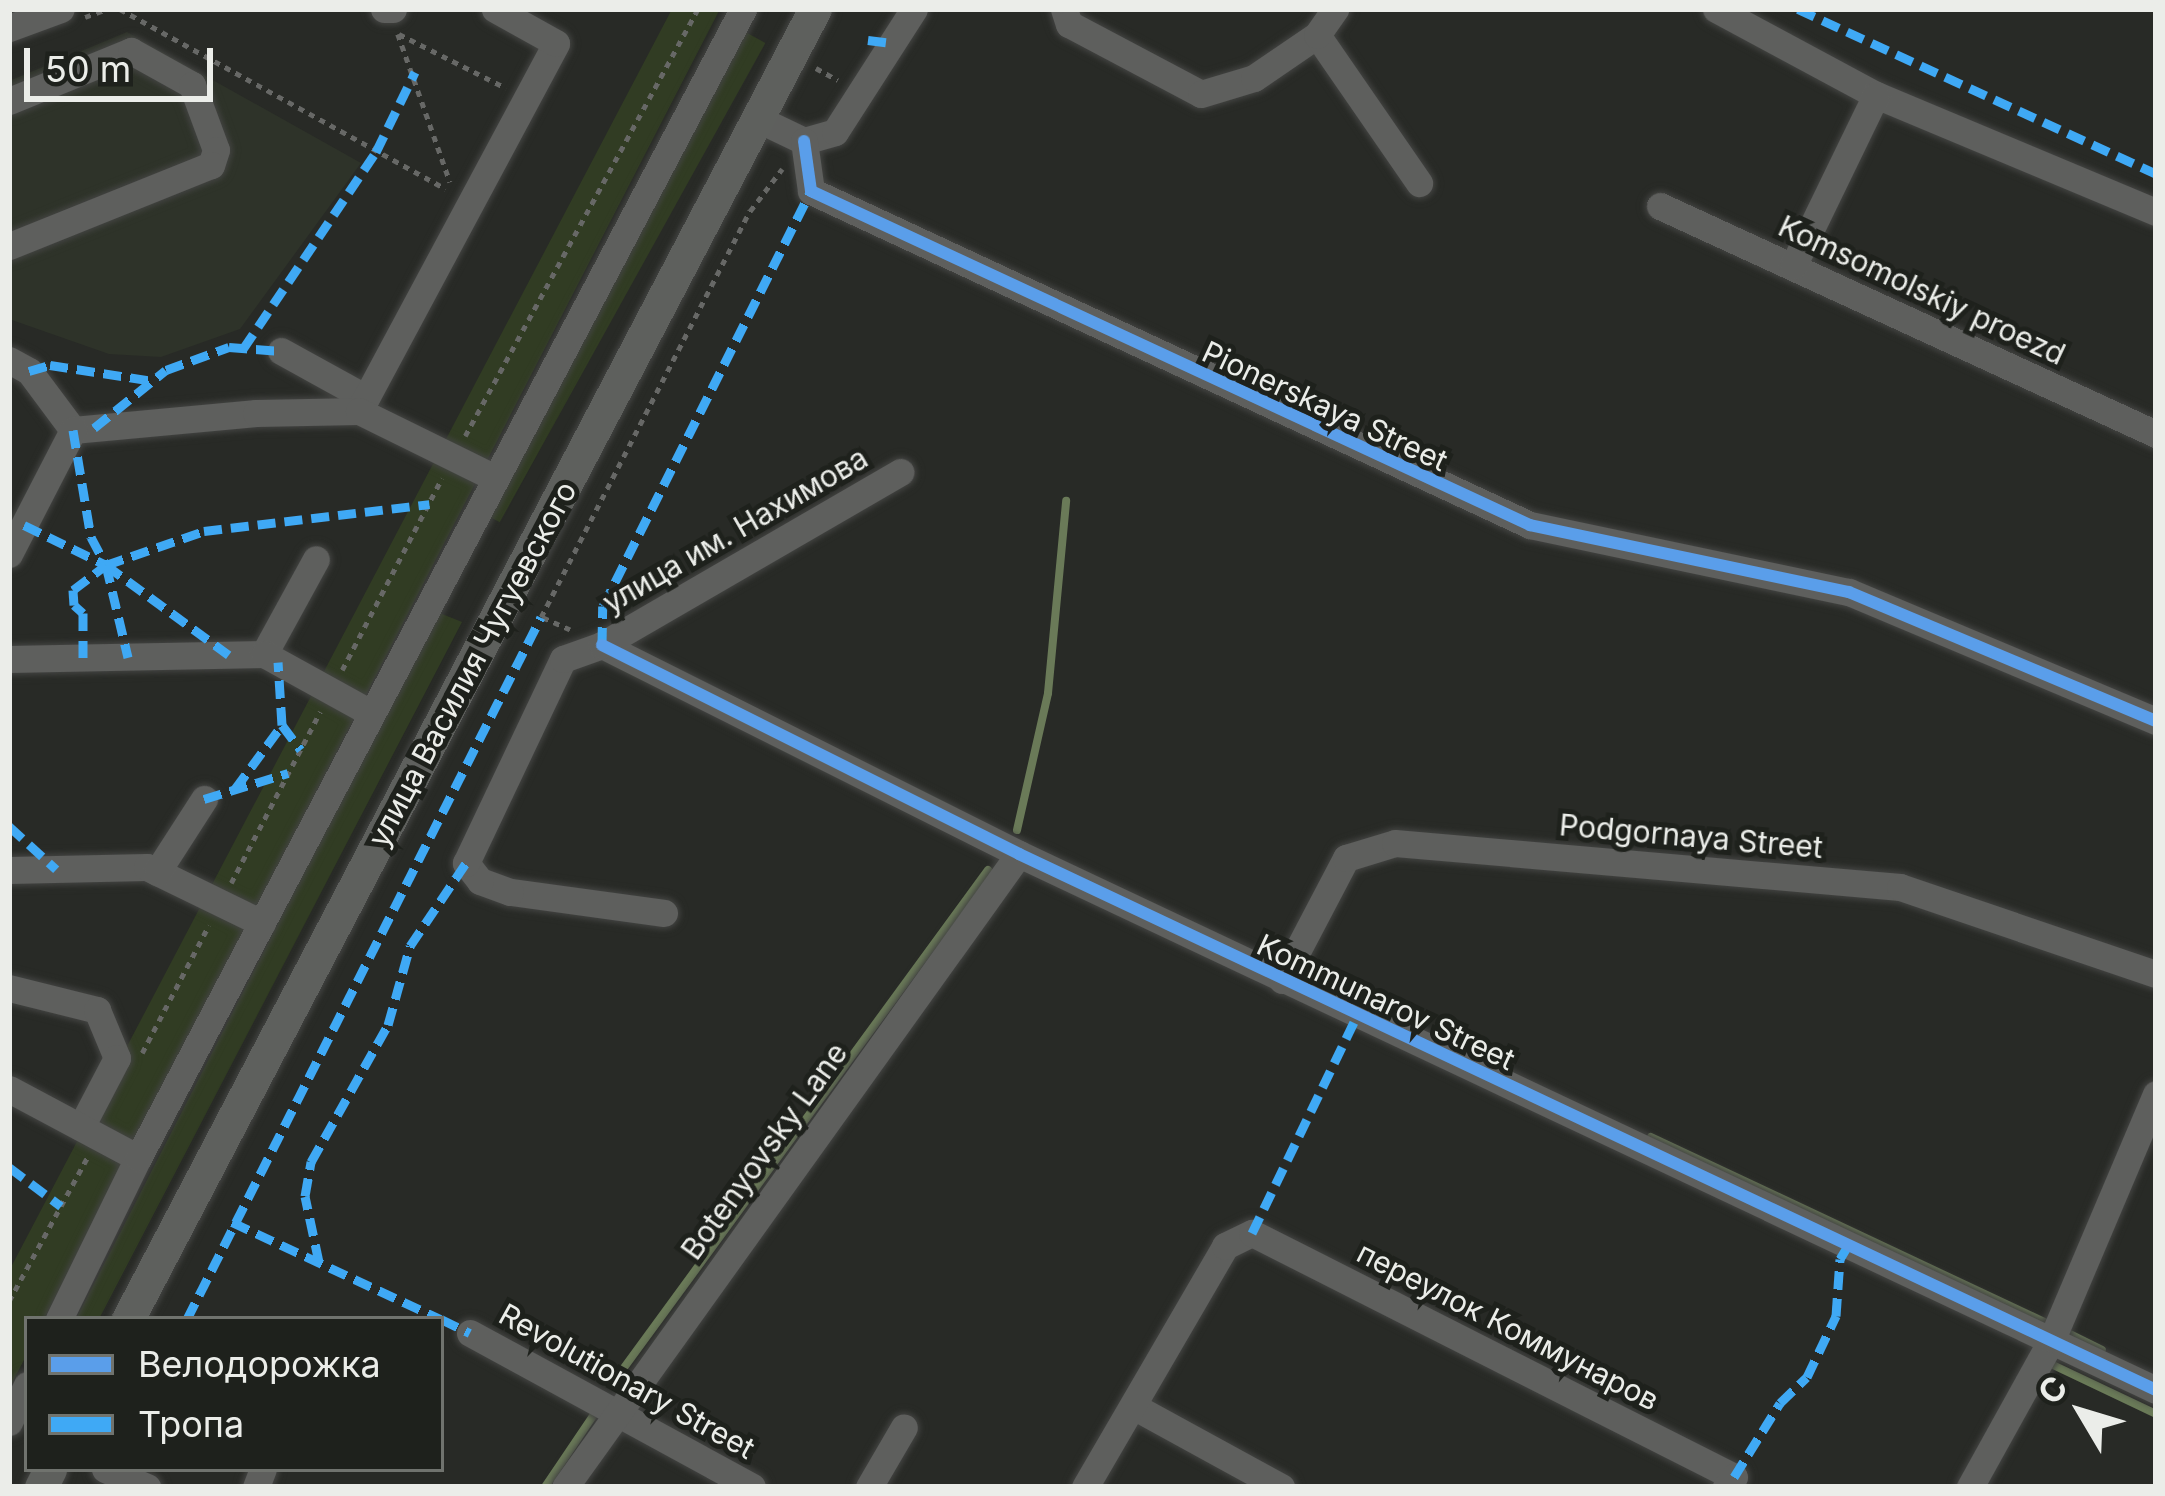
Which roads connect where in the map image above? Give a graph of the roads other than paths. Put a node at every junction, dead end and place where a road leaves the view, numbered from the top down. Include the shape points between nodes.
1 (61, 9) edge
2 (383, 9) edge
3 (393, 9) edge
4 (495, 9) edge
5 (743, 9) edge
6 (815, 9) edge
7 (914, 9) edge
8 (1064, 9) edge
9 (1335, 9) edge
10 (1715, 9) edge
11 (9, 28) edge
12 (1317, 35) junction
13 (1876, 95) junction
14 (9, 101) edge
15 (758, 119) junction
16 (804, 141) junction
17 (1419, 183) dead end
18 (1660, 206) dead end
19 (2156, 212) edge
20 (9, 246) edge
21 (1793, 266) junction
22 (281, 351) dead end
23 (9, 360) edge
24 (363, 405) junction
25 (74, 430) junction
26 (2156, 434) edge
27 (902, 472) dead end
28 (495, 478) junction
29 (9, 554) edge
30 (316, 559) dead end
31 (602, 645) junction
32 (264, 654) junction
33 (9, 659) edge
34 (371, 713) junction
35 (2156, 721) edge
36 (205, 799) dead end
37 (1018, 854) junction
38 (9, 870) edge
39 (158, 872) junction
40 (664, 913) dead end
41 (262, 923) junction
42 (2156, 974) edge
43 (1282, 980) junction
44 (9, 988) edge
45 (10, 1090) edge
46 (2154, 1105) edge
47 (90, 1132) junction
48 (138, 1158) junction
49 (60, 1316) edge
50 (131, 1316) edge
51 (470, 1333) dead end
52 (2052, 1339) junction
53 (2156, 1390) edge
54 (24, 1391) edge
55 (1133, 1406) junction
56 (616, 1412) junction
57 (9, 1421) edge
58 (904, 1426) dead end
59 (112, 1472) edge
60 (1730, 1482) edge
61 (147, 1487) edge
62 (566, 1487) edge
63 (752, 1487) edge
64 (869, 1487) edge
65 (1085, 1487) edge
66 (1281, 1487) edge
67 (1970, 1487) edge

1 - 11 street
2 - 3 street
4 - 24 street via 556,43
5 - 28 street
6 - 15 main road, улица Василия Чугуевского
7 - 16 street via 835,131
8 - 12 street via 1069,24 1201,94 1254,78
9 - 12 street
10 - 13 street
12 - 17 street
13 - 19 street
13 - 21 street
14 - 20 street via 130,50 192,85 216,150 211,165
15 - 16 street
15 - 50 main road, улица Василия Чугуевского
16 - 35 street, Pionerskaya Street via 812,191 1530,525 1849,592
18 - 21 street, Komsomolskiy proezd
21 - 26 street, Komsomolskiy proezd
22 - 24 street
23 - 25 street via 29,371
24 - 25 street
24 - 28 street
25 - 29 street
27 - 31 street, улица им. Нахимова
28 - 34 street
30 - 32 street
31 - 37 street, Kommunarov Street
31 - 40 street, улица им. Нахимова via 562,659 466,863 480,881 509,892
32 - 33 street
32 - 34 street
34 - 41 street
36 - 39 street
37 - 43 street, Kommunarov Street
37 - 56 street, Botenyovsky Lane
38 - 39 street
39 - 41 street
41 - 48 street
42 - 43 street, Podgornaya Street via 1900,887 1395,843 1346,858
43 - 52 street, Kommunarov Street
44 - 47 street via 97,1010 116,1058
45 - 47 street
46 - 52 street
47 - 48 street
48 - 49 street
51 - 56 street, Revolutionary Street
52 - 53 street, Kommunarov Street
52 - 67 street
54 - 57 street
55 - 60 street, переулок Коммунаров via 1225,1246 1252,1233
55 - 65 street
55 - 66 street
56 - 62 street, Botenyovsky Lane
56 - 63 street, Revolutionary Street
58 - 64 street
59 - 61 street

